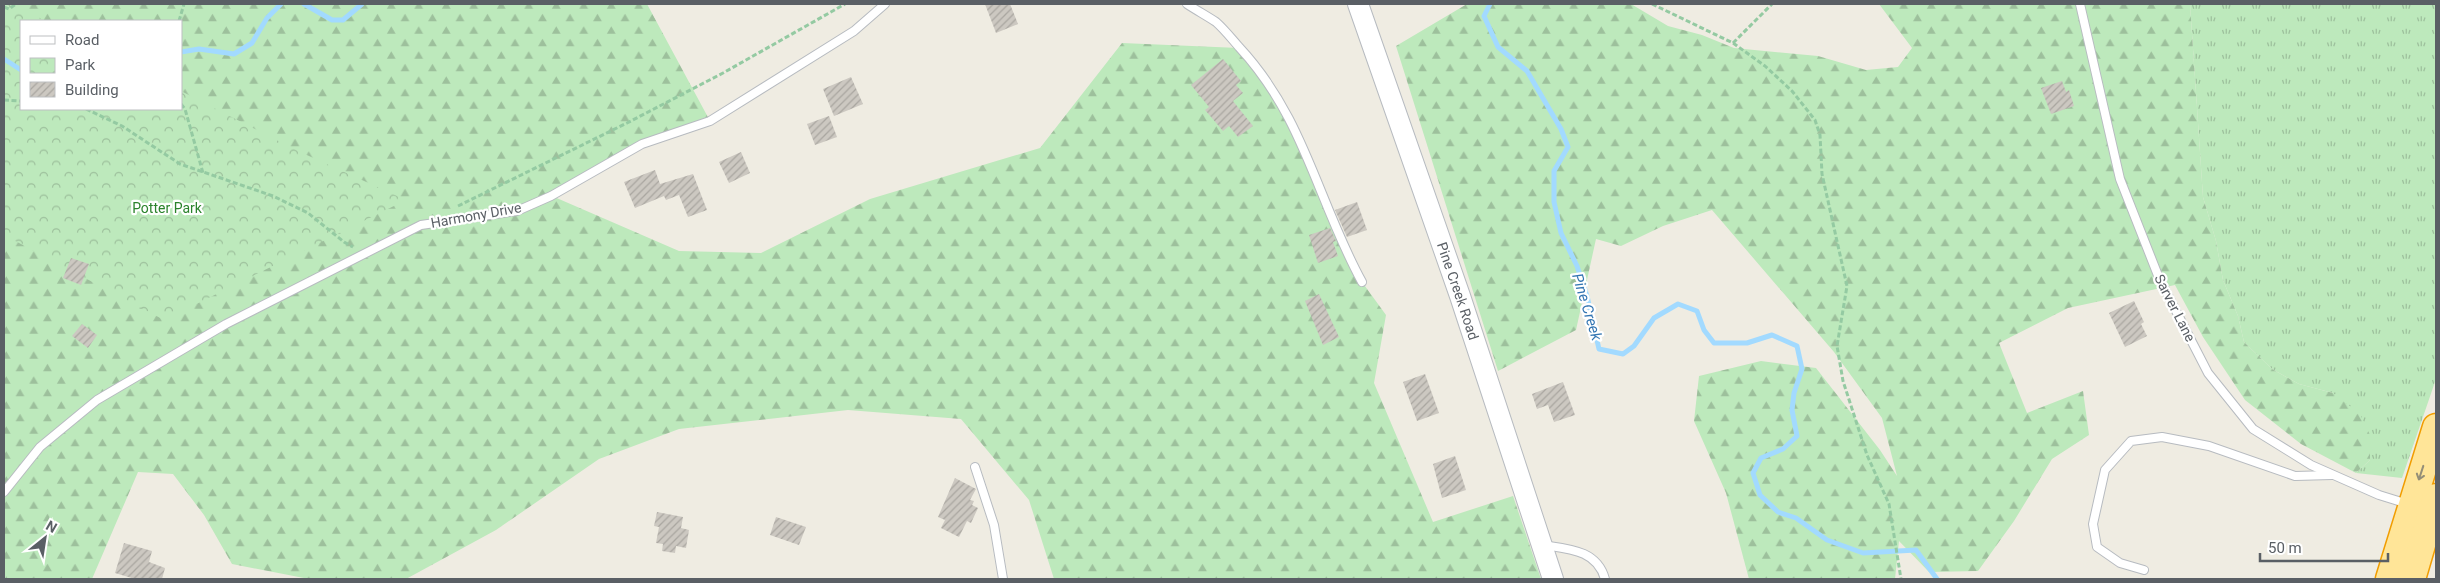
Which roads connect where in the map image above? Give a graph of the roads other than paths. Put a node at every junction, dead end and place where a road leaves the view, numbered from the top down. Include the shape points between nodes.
1 (885, 4) edge
2 (1187, 4) edge
3 (1358, 4) edge
4 (2080, 4) edge
5 (1362, 282) dead end
6 (2436, 427) edge
7 (975, 467) dead end
8 (2334, 475) junction
9 (4, 492) edge
10 (2436, 497) edge
11 (2411, 505) junction
12 (1542, 545) junction
13 (2144, 570) dead end
14 (1004, 579) edge
15 (1554, 579) edge
16 (1606, 579) edge
17 (2389, 579) edge
18 (2412, 579) edge

1 - 9 lane, Harmony Drive via 854,30 710,121 642,144 551,196 517,210 421,225 226,324 97,400 40,447
2 - 5 lane via 1217,23 1256,66 1281,101 1300,139 1345,252
3 - 12 street, Pine Creek Road via 1460,296
4 - 8 lane, Sarver Lane via 2120,179 2159,278 2208,373 2253,429 2311,465
6 -> 11 highway
7 - 14 lane via 994,525
8 - 11 lane, Sarver Lane
8 - 13 lane via 2295,476 2209,446 2162,438 2131,442 2105,470 2093,524 2097,547 2120,563
10 - 18 highway
11 - 17 highway
12 - 15 street, Pine Creek Road
12 - 16 lane via 1585,552 1602,569

